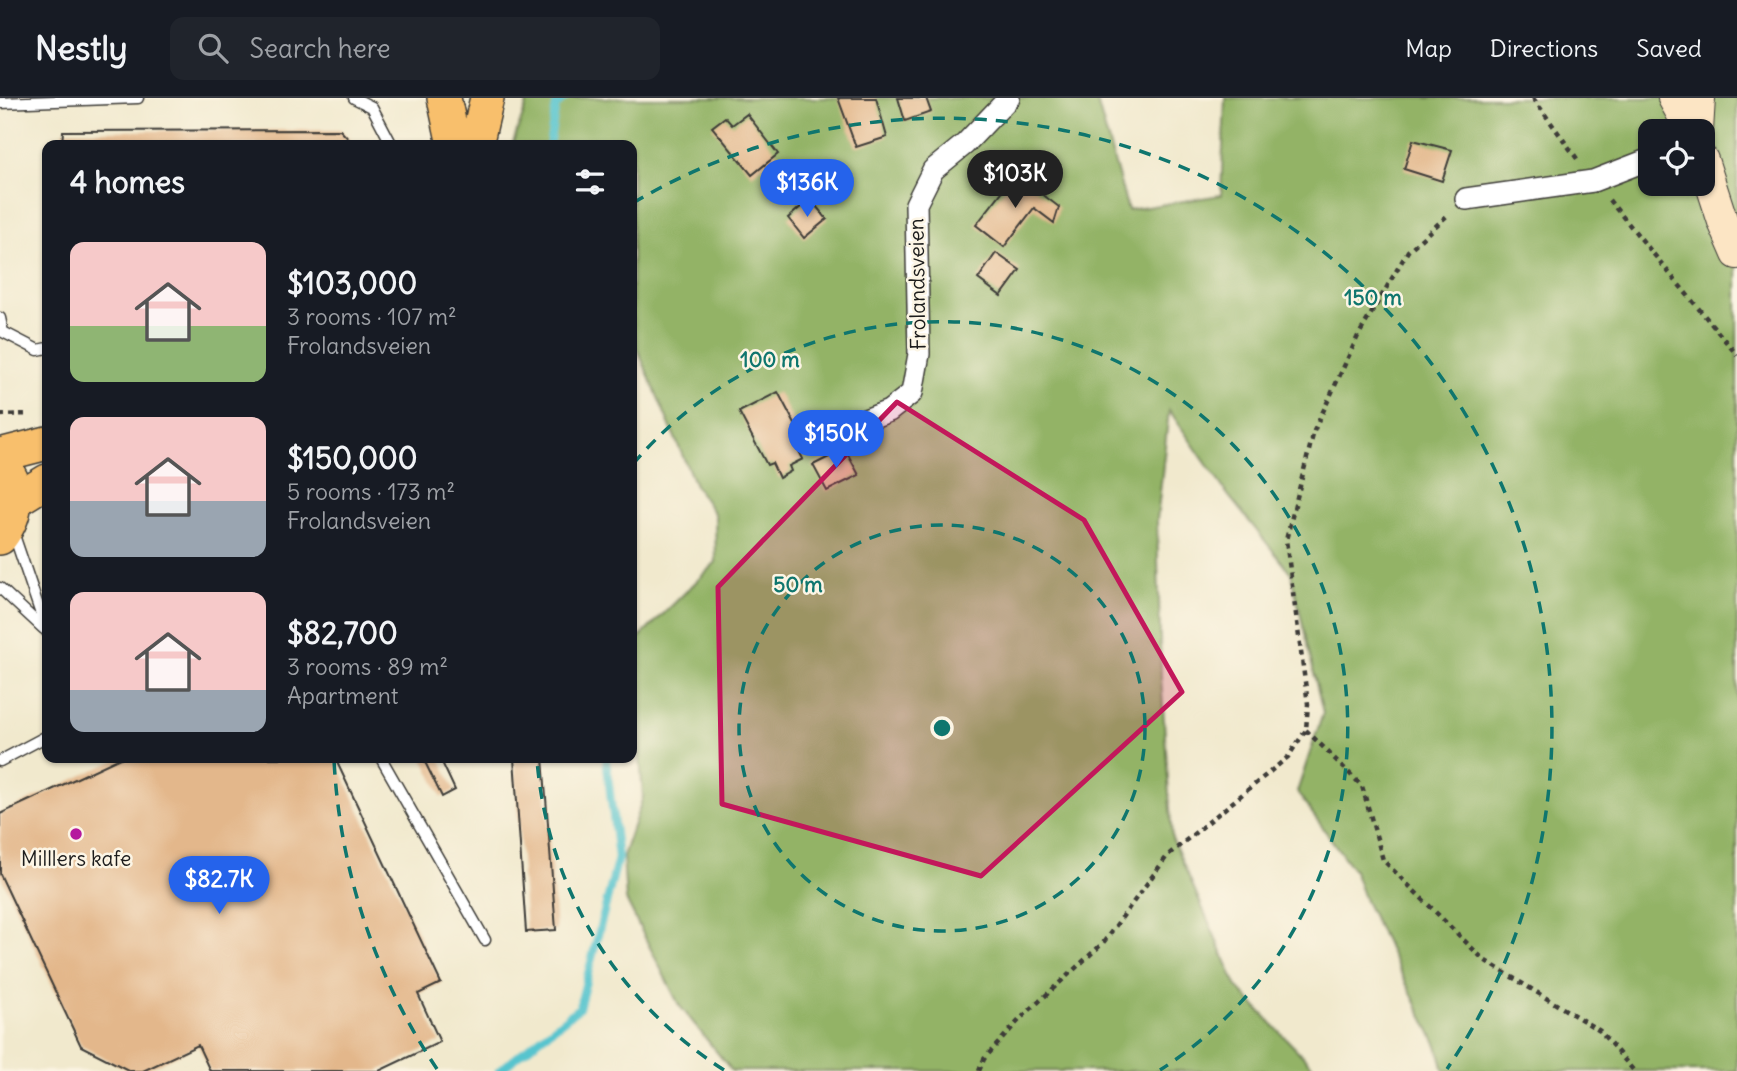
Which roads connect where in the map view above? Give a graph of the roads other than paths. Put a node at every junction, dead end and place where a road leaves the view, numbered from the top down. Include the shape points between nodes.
1 (138, 98) edge
2 (354, 98) edge
3 (444, 98) edge
4 (488, 98) edge
5 (1009, 98) edge
6 (1673, 98) edge
7 (1700, 98) edge
8 (0, 103) edge
9 (1684, 119) edge
10 (1699, 119) edge
11 (388, 140) edge
12 (453, 140) edge
13 (478, 140) edge
14 (1638, 164) edge
15 (1715, 196) edge
16 (1466, 200) road end
17 (1737, 254) edge
18 (0, 318) edge
19 (42, 349) edge
20 (849, 426) dead end
21 (42, 428) edge
22 (0, 455) edge
23 (0, 464) edge
24 (42, 486) edge
25 (9, 521) edge
26 (0, 588) edge
27 (42, 617) edge
28 (42, 627) edge
29 (42, 739) edge
30 (0, 761) edge
31 (383, 763) edge
32 (485, 940) dead end

1 - 8 lane
2 - 11 lane via 372,107
3 - 12 main road
4 - 13 main road
5 - 20 street, Frolandsveien via 933,170 916,204 919,354 912,394 889,411
6 - 9 main road
7 - 10 main road
14 - 16 street via 1593,181
15 - 17 main road
18 - 19 lane via 3,332
21 - 22 main road
23 - 25 main road via 13,483
24 - 25 main road
25 - 27 lane
26 - 28 lane
29 - 30 lane
31 - 32 lane

